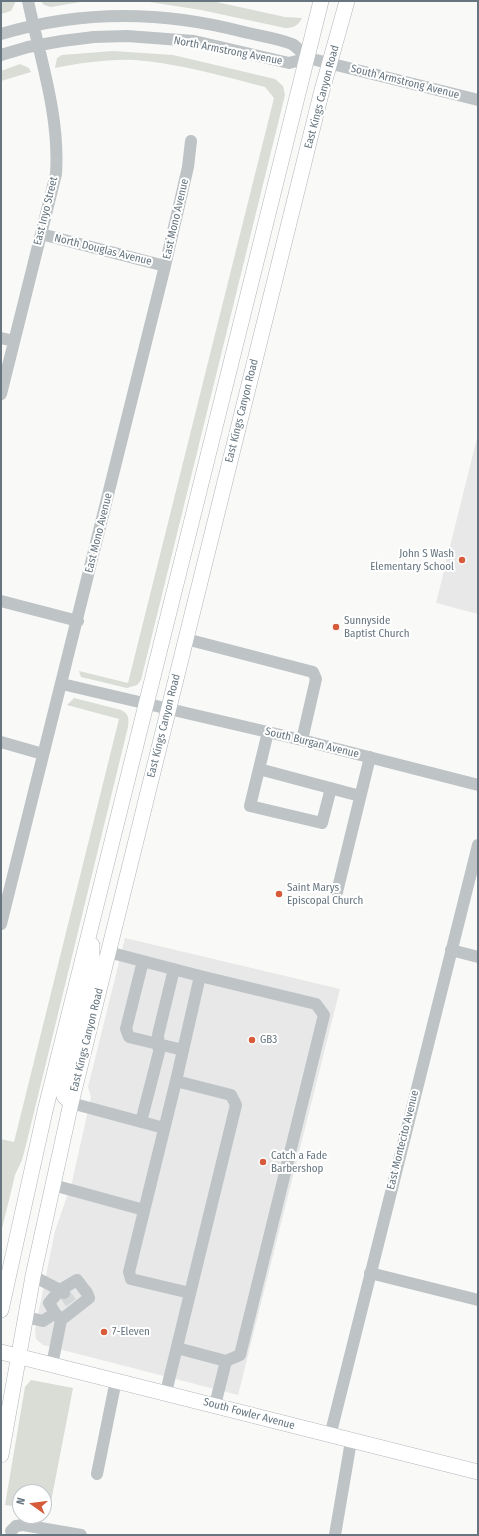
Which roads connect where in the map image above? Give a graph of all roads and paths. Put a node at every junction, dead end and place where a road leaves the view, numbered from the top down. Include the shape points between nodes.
1 (28, 1) edge
2 (321, 1) edge
3 (347, 1) edge
4 (33, 25) junction
5 (1, 34) edge
6 (38, 45) junction
7 (1, 55) edge
8 (308, 58) junction
9 (330, 63) junction
10 (478, 100) edge
11 (191, 141) dead end
12 (41, 234) junction
13 (165, 266) junction
14 (1, 338) edge
15 (14, 341) junction
16 (1, 394) edge
17 (1, 601) edge
18 (78, 620) junction
19 (186, 639) junction
20 (62, 684) junction
21 (146, 704) junction
22 (168, 710) junction
23 (268, 732) junction
24 (302, 740) junction
25 (1, 742) edge
26 (43, 754) junction
27 (370, 757) junction
28 (259, 769) junction
29 (478, 785) edge
30 (331, 788) junction
31 (360, 796) junction
32 (478, 845) edge
33 (337, 892) dead end
34 (1, 924) edge
35 (91, 926) junction
36 (451, 950) junction
37 (108, 952) junction
38 (478, 957) edge
39 (142, 961) junction
40 (174, 969) junction
41 (200, 976) junction
42 (158, 1045) junction
43 (183, 1050) junction
44 (176, 1080) junction
45 (71, 1103) junction
46 (142, 1122) junction
47 (164, 1128) junction
48 (53, 1185) junction
49 (144, 1210) junction
50 (370, 1273) junction
51 (33, 1276) junction
52 (62, 1292) junction
53 (190, 1293) junction
54 (478, 1300) edge
55 (1, 1310) edge
56 (26, 1317) junction
57 (58, 1317) junction
58 (177, 1348) junction
59 (1, 1352) edge
60 (19, 1356) junction
61 (226, 1361) junction
62 (52, 1365) junction
63 (116, 1380) junction
64 (166, 1392) junction
65 (215, 1405) junction
66 (330, 1436) junction
67 (351, 1442) junction
68 (1, 1455) edge
69 (478, 1472) edge
70 (96, 1474) dead end
71 (7, 1532) edge
72 (81, 1535) edge
73 (335, 1535) edge

1 - 4 street, East Inyo Street
2 - 8 main road, East Kings Canyon Road
3 - 9 main road, East Kings Canyon Road
4 - 5 street, North Armstrong Avenue
4 - 6 street, East Inyo Street
4 - 8 street, North Armstrong Avenue via 100,16 162,16 190,20 293,45
6 - 7 street, North Armstrong Avenue
6 - 8 street, North Armstrong Avenue via 94,37 127,36 194,42 289,63
6 - 12 street, East Inyo Street via 55,126 57,152 56,174
8 - 9 street, South Armstrong Avenue
8 - 21 main road, East Kings Canyon Road
9 - 10 street, South Armstrong Avenue
9 - 19 main road, East Kings Canyon Road
11 - 13 street, East Mono Avenue via 188,167
12 - 13 street, North Douglas Avenue
12 - 15 street, East Inyo Street
13 - 18 street, East Mono Avenue
14 - 15 street
15 - 16 street, East Inyo Street
17 - 18 street
18 - 20 street, East Mono Avenue
19 - 22 main road, East Kings Canyon Road
19 - 24 street via 313,672 316,679
20 - 21 street, South Burgan Avenue
20 - 26 street, East Mono Avenue
21 - 22 street, South Burgan Avenue
21 - 35 main road, East Kings Canyon Road
22 - 23 street, South Burgan Avenue
22 - 37 main road, East Kings Canyon Road
23 - 24 street, South Burgan Avenue
23 - 28 street
24 - 27 street, South Burgan Avenue
25 - 26 street
26 - 34 street, East Mono Avenue
27 - 29 street, South Burgan Avenue
27 - 31 street
28 - 30 street
28 - 30 street via 250,806 322,823
30 - 31 street
31 - 33 street
32 - 36 street, East Montecito Avenue
35 - 45 main road via 92,968 63,1082 64,1096
35 - 55 main road, East Kings Canyon Road via 45,1111
36 - 38 street
36 - 50 street, East Montecito Avenue
37 - 39 street
37 - 45 main road, East Kings Canyon Road
39 - 40 street
39 - 42 street via 126,1029 129,1037
40 - 41 street
40 - 42 street via 158,1035
41 - 43 street
41 - 61 street via 316,1004 324,1015 240,1355
42 - 43 street
42 - 46 street
43 - 44 street
44 - 47 street
44 - 53 street via 231,1095 236,1105
45 - 46 street
45 - 48 main road, East Kings Canyon Road
46 - 47 street
47 - 49 street
48 - 49 street
48 - 51 main road, East Kings Canyon Road
49 - 53 street via 129,1272 131,1279
50 - 54 street
50 - 66 street, East Montecito Avenue
51 - 52 street
51 - 56 main road, East Kings Canyon Road
52 - 57 street via 49,1303
52 - 57 street via 77,1280 88,1292 89,1298
53 - 58 street
56 - 57 street via 43,1321
56 - 60 main road, East Kings Canyon Road
57 - 62 street
58 - 61 street
58 - 64 street
59 - 60 main road, South Fowler Avenue
60 - 62 main road, South Fowler Avenue
60 - 68 main road, East Kings Canyon Road
61 - 65 street
62 - 63 main road, South Fowler Avenue
63 - 64 main road, South Fowler Avenue
63 - 70 street
64 - 65 main road, South Fowler Avenue
65 - 66 main road, South Fowler Avenue
66 - 67 main road, South Fowler Avenue
67 - 69 main road, South Fowler Avenue
67 - 73 street
71 - 72 street via 23,1525

